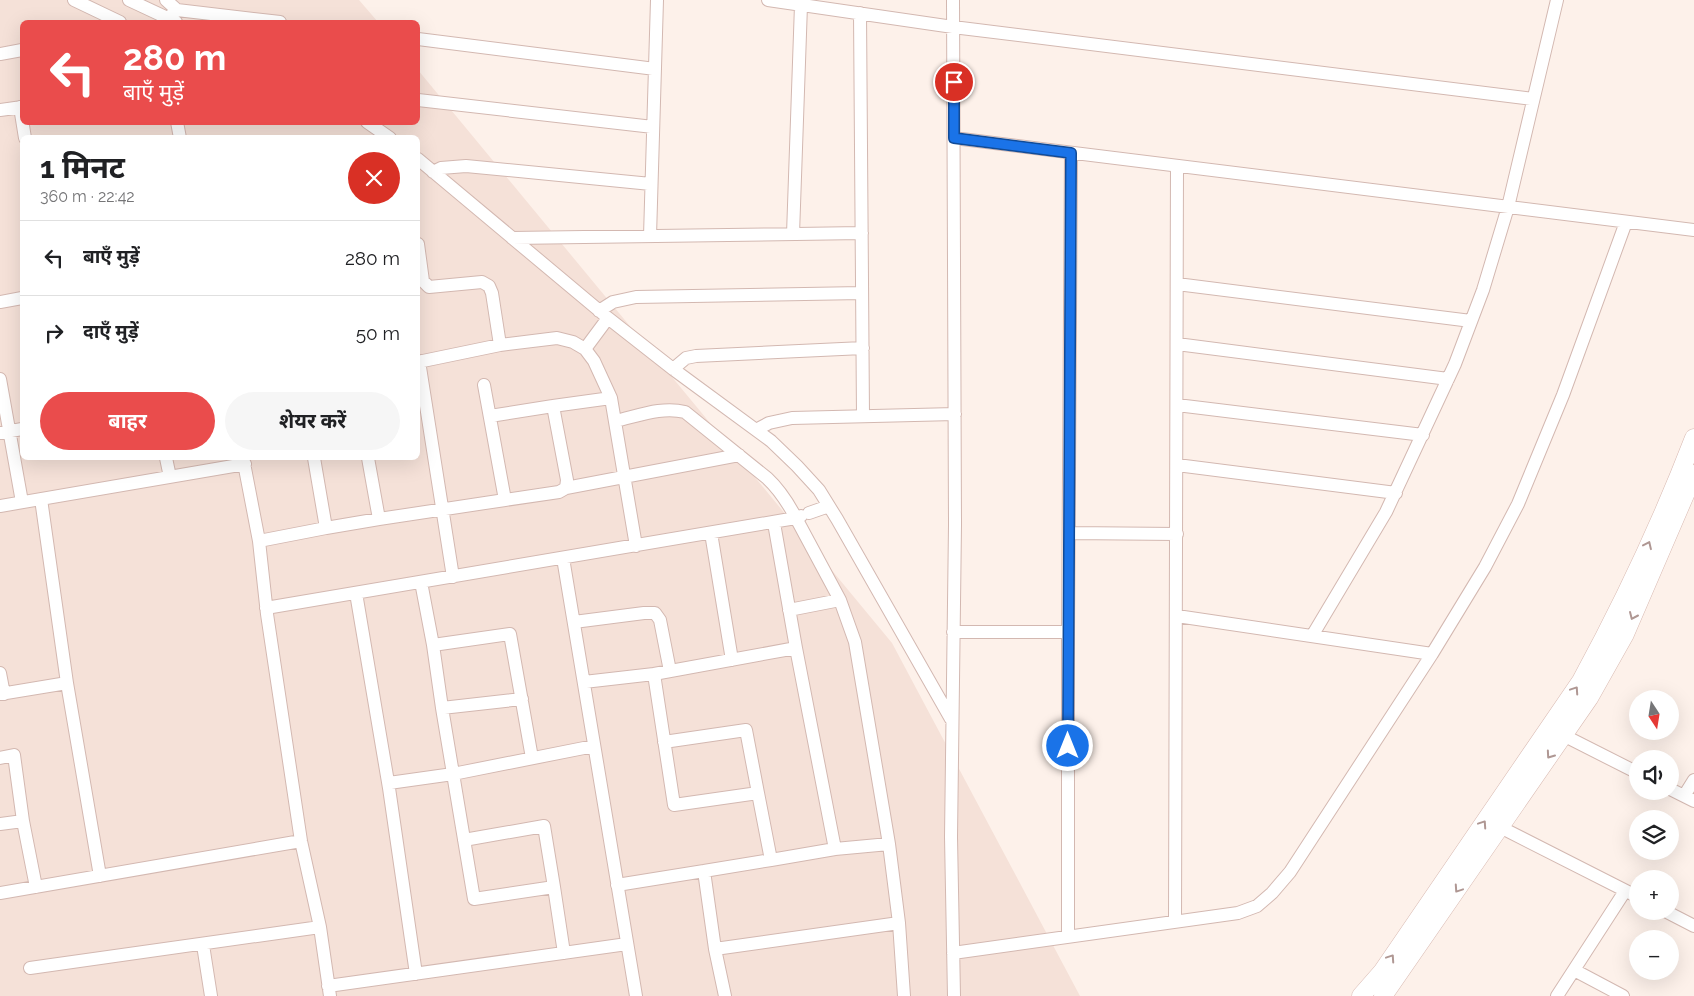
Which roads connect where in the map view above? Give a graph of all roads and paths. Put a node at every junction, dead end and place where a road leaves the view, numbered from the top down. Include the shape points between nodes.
1 (74, 0) edge
2 (129, 0) edge
3 (166, 0) edge
4 (657, 0) edge
5 (768, 0) edge
6 (953, 0) edge
7 (1557, 0) edge
8 (801, 5) junction
9 (860, 13) junction
10 (172, 18) edge
11 (116, 20) edge
12 (226, 20) edge
13 (953, 27) junction
14 (420, 39) edge
15 (20, 50) edge
16 (0, 54) edge
17 (655, 69) junction
18 (1533, 99) junction
19 (420, 100) edge
20 (20, 107) edge
21 (0, 110) edge
22 (371, 125) edge
23 (653, 127) junction
24 (386, 135) edge
25 (954, 138) junction
26 (1071, 153) junction
27 (420, 161) edge
28 (1177, 166) junction
29 (432, 172) junction
30 (651, 184) junction
31 (1508, 207) junction
32 (1626, 222) junction
33 (1694, 230) edge
34 (862, 233) junction
35 (793, 234) junction
36 (650, 236) junction
37 (512, 238) junction
38 (420, 259) edge
39 (1177, 284) junction
40 (862, 293) junction
41 (20, 298) edge
42 (0, 302) edge
43 (604, 315) junction
44 (1471, 321) junction
45 (1177, 344) junction
46 (500, 345) junction
47 (587, 346) junction
48 (863, 348) junction
49 (420, 362) edge
50 (673, 369) junction
51 (0, 379) edge
52 (1448, 379) junction
53 (484, 385) dead end
54 (420, 388) edge
55 (612, 398) junction
56 (1177, 405) junction
57 (553, 406) junction
58 (955, 414) junction
59 (490, 416) junction
60 (863, 416) junction
61 (615, 421) junction
62 (423, 426) edge
63 (20, 429) edge
64 (756, 430) junction
65 (4, 433) edge
66 (1423, 435) junction
67 (1694, 438) edge
68 (739, 455) junction
69 (166, 460) edge
70 (244, 460) edge
71 (314, 460) edge
72 (368, 460) edge
73 (1177, 465) junction
74 (1694, 474) edge
75 (170, 476) junction
76 (624, 478) junction
77 (566, 488) junction
78 (1396, 493) junction
79 (41, 499) junction
80 (505, 500) junction
81 (22, 502) junction
82 (0, 506) edge
83 (828, 506) junction
84 (442, 509) junction
85 (802, 516) junction
86 (379, 519) junction
87 (774, 522) junction
88 (326, 528) junction
89 (711, 533) junction
90 (1069, 533) junction
91 (1177, 534) junction
92 (259, 541) junction
93 (636, 546) junction
94 (563, 558) junction
95 (452, 577) junction
96 (421, 582) junction
97 (356, 593) junction
98 (840, 600) junction
99 (266, 608) junction
100 (789, 610) junction
101 (1177, 616) junction
102 (574, 622) junction
103 (953, 632) junction
104 (1068, 632) junction
105 (1312, 636) junction
106 (432, 645) junction
107 (796, 648) junction
108 (1432, 654) junction
109 (732, 660) junction
110 (670, 671) junction
111 (0, 673) edge
112 (654, 674) junction
113 (584, 682) junction
114 (67, 683) junction
115 (2, 694) edge
116 (522, 699) junction
117 (442, 708) junction
118 (952, 720) junction
119 (1556, 731) junction
120 (664, 742) junction
121 (594, 746) junction
122 (0, 758) edge
123 (532, 758) junction
124 (1629, 768) edge
125 (453, 774) junction
126 (1694, 780) edge
127 (389, 783) junction
128 (758, 793) junction
129 (1689, 799) edge
130 (23, 821) junction
131 (0, 824) edge
132 (1500, 827) junction
133 (464, 840) junction
134 (301, 841) junction
135 (889, 844) junction
136 (835, 849) junction
137 (771, 860) junction
138 (704, 871) junction
139 (100, 876) junction
140 (618, 885) junction
141 (36, 887) junction
142 (554, 887) junction
143 (1625, 891) junction
144 (0, 893) edge
145 (1629, 893) edge
146 (1679, 918) edge
147 (1175, 922) junction
148 (898, 924) junction
149 (1694, 926) edge
150 (320, 927) junction
151 (1068, 937) junction
152 (627, 944) junction
153 (203, 945) junction
154 (715, 949) junction
155 (564, 953) junction
156 (953, 953) junction
157 (30, 968) dead end
158 (1574, 970) junction
159 (416, 974) junction
160 (329, 991) edge
161 (211, 996) edge
162 (636, 996) edge
163 (726, 996) edge
164 (899, 996) edge
165 (904, 996) edge
166 (954, 996) edge
167 (1361, 996) edge
168 (1383, 996) edge
169 (1557, 996) edge
170 (1623, 996) edge

1 - 11 street
2 - 10 street
3 - 10 street
4 - 17 street
5 - 8 street
6 - 13 street
7 - 18 street
8 - 9 street
8 - 35 street
9 - 13 street
9 - 34 street
10 - 12 street
13 - 18 street
13 - 25 street
14 - 17 street
15 - 16 street
17 - 23 street
18 - 31 street
19 - 23 street
20 - 21 street
22 - 24 street
23 - 30 street
25 - 26 street
25 - 58 street
26 - 28 street
26 - 90 street
27 - 29 street
28 - 31 street
28 - 39 street
29 - 30 street via 466,166
29 - 37 street
30 - 36 street
31 - 32 street
31 - 44 street
32 - 33 street
32 - 108 street via 1563,395 1518,504 1485,567
34 - 35 street
34 - 40 street
35 - 36 street
36 - 37 street
37 - 43 street
38 - 46 street via 423,281 429,287 482,282 489,286
39 - 44 street
39 - 45 street
40 - 43 street via 636,297 612,302
40 - 48 street
41 - 42 street
43 - 47 street via 599,330
43 - 50 street
44 - 52 street
45 - 52 street
45 - 56 street
46 - 47 street via 557,338
46 - 49 street
47 - 55 street
48 - 50 street via 696,356 686,358
48 - 60 street
50 - 64 street
51 - 65 street
52 - 66 street
53 - 59 street
54 - 62 street
55 - 57 street
55 - 61 street
56 - 66 street
56 - 73 street
57 - 59 street
57 - 77 street
58 - 60 street
58 - 103 street
59 - 80 street
60 - 64 street via 792,418 769,423
61 - 68 street via 665,409 685,412
61 - 76 street
62 - 84 street
63 - 65 street
64 - 83 street via 797,466 819,490
65 - 81 street
66 - 78 street
119 -> 67 street via 1609,629
68 - 76 street
68 - 85 street via 777,488
69 - 75 street
70 - 75 street
70 - 92 street
71 - 88 street
72 - 86 street
73 - 78 street
73 - 91 street
74 -> 119 street via 1625,634 1588,698
75 - 79 street
76 - 77 street
76 - 93 street
77 - 80 street via 559,492
78 - 105 street
79 - 81 street
79 - 114 street
80 - 84 street
81 - 82 street
83 - 85 street
83 - 118 street
84 - 86 street
84 - 95 street
85 - 87 street
85 - 98 street
86 - 88 street
87 - 89 street
87 - 100 street
88 - 92 street
89 - 93 street
89 - 109 street
90 - 91 street
90 - 104 street
91 - 101 street
92 - 99 street
93 - 94 street
94 - 95 street
94 - 102 street
95 - 96 street
96 - 97 street
96 - 106 street
97 - 99 street
97 - 127 street
98 - 100 street
98 - 135 street via 854,642
99 - 134 street
100 - 107 street
101 - 105 street
101 - 147 street
102 - 110 street via 655,613 660,620
102 - 113 street
103 - 104 street
103 - 118 street
104 - 151 street
105 - 108 street
106 - 116 street via 510,634
106 - 117 street
107 - 109 street
107 - 136 street
108 - 147 street via 1290,872 1272,893 1257,906 1238,913
109 - 110 street
110 - 112 street
111 - 115 street
112 - 113 street
112 - 120 street
113 - 121 street
114 - 115 street
114 - 139 street
116 - 117 street
116 - 123 street
117 - 125 street
118 - 156 street via 950,837
119 - 124 street
119 -> 132 street
167 -> 119 street via 1382,972
120 - 128 street via 746,730
120 - 128 street via 674,805
121 - 123 street
121 - 140 street
122 - 130 street via 14,756
123 - 125 street
125 - 127 street
125 - 133 street
126 - 129 street
127 - 159 street
128 - 137 street
130 - 131 street
130 - 141 street
132 - 143 street
132 -> 168 street
133 - 142 street via 474,899
133 - 142 street via 544,826
134 - 139 street
134 - 150 street
135 - 136 street
135 - 148 street
136 - 137 street
137 - 138 street
138 - 140 street
138 - 154 street
139 - 141 street
140 - 152 street
141 - 144 street
142 - 155 street
143 - 145 street
143 - 158 street
146 - 149 street
147 - 151 street
148 - 154 street
148 - 165 street
150 - 153 street
150 - 160 street
151 - 156 street
152 - 155 street
152 - 162 street
153 - 157 street
153 - 161 street
154 - 163 street
155 - 159 street
156 - 166 street
158 - 169 street
158 - 170 street
159 - 160 street
164 - 165 street

